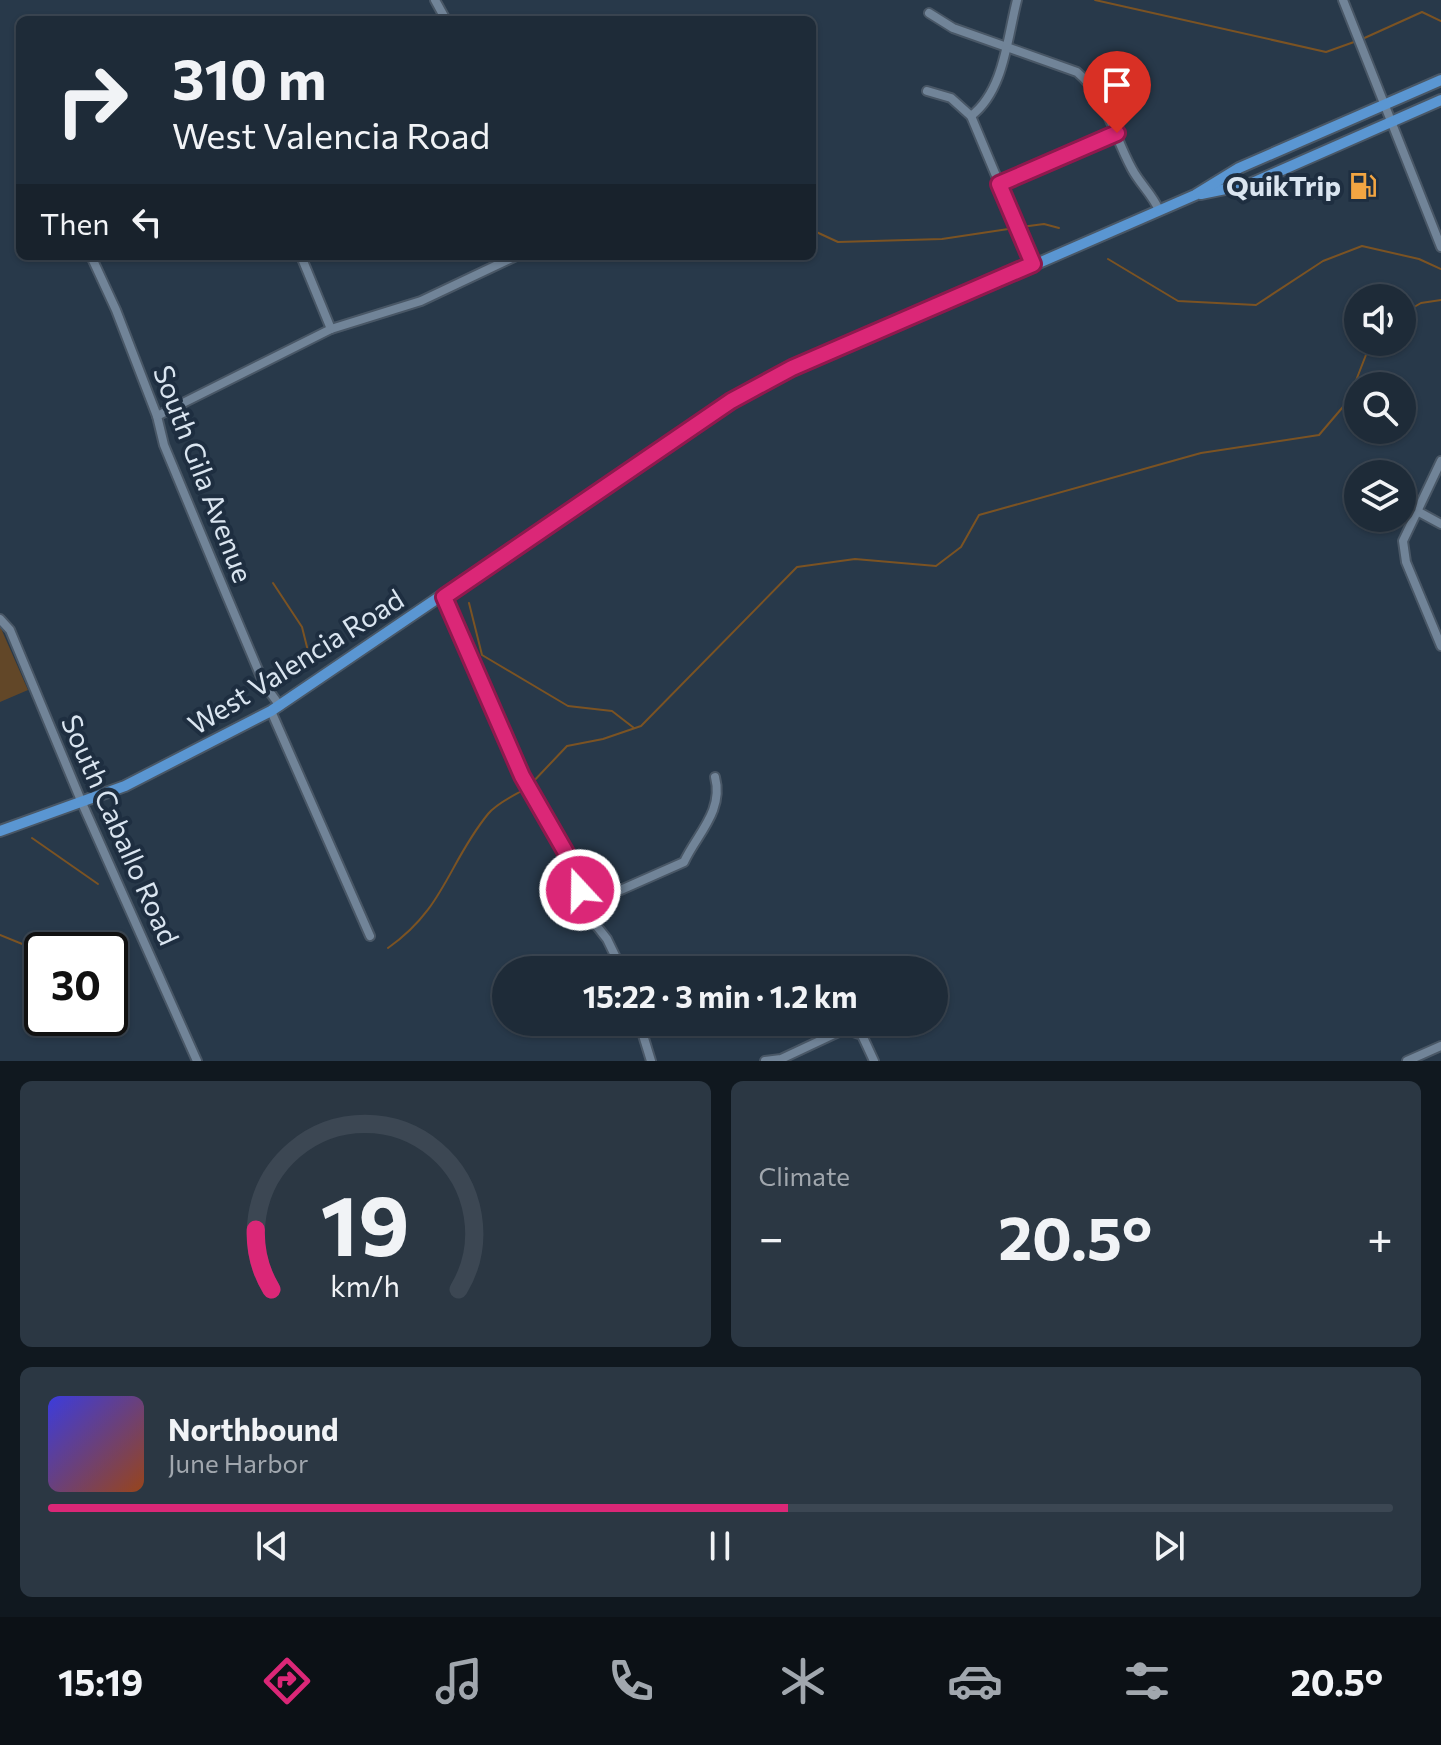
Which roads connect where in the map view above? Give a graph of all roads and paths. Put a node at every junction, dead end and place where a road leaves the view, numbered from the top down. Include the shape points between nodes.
1 (1017, 0) edge
2 (1343, 0) edge
3 (929, 13) dead end
4 (1005, 45) junction
5 (1441, 80) edge
6 (927, 91) dead end
7 (1441, 100) edge
8 (1384, 104) junction
9 (971, 116) junction
10 (1391, 122) junction
11 (1117, 133) junction
12 (999, 184) junction
13 (1195, 195) junction
14 (1159, 210) junction
15 (1441, 247) edge
16 (93, 260) edge
17 (303, 260) edge
18 (508, 260) edge
19 (1033, 264) junction
20 (331, 329) junction
21 (157, 416) junction
22 (1441, 461) edge
23 (1417, 511) junction
24 (1441, 524) edge
25 (444, 597) junction
26 (0, 619) edge
27 (1441, 646) edge
28 (276, 708) junction
29 (715, 777) dead end
30 (82, 803) junction
31 (0, 831) edge
32 (588, 915) junction
33 (370, 936) dead end
34 (615, 956) edge
35 (643, 1036) edge
36 (1441, 1046) edge
37 (197, 1061) edge
38 (651, 1061) edge
39 (765, 1061) edge
40 (874, 1061) edge
41 (1407, 1061) edge

1 - 4 street
2 - 8 street
3 - 4 street via 953,28
4 - 9 street via 995,88
4 - 11 street via 1077,72 1100,96
5 - 8 main road, West Valencia Road
6 - 9 street via 951,98
7 - 10 main road, West Valencia Road
8 - 10 street
8 - 13 main road, West Valencia Road via 1239,168
9 - 12 street
10 - 13 main road, West Valencia Road via 1250,184
10 - 15 street
11 - 12 street
11 - 14 street via 1132,171 1148,187
12 - 19 street
13 - 14 main road, West Valencia Road
14 - 19 main road, West Valencia Road
16 - 21 street, South Gila Avenue
17 - 20 street
18 - 20 street via 421,301
19 - 25 main road, West Valencia Road via 801,364 731,401
20 - 21 street
21 - 28 street, South Gila Avenue via 164,445
22 - 23 street
23 - 24 street
23 - 27 street via 1403,541 1406,562
25 - 28 main road, West Valencia Road
25 - 32 street via 522,776 573,865
26 - 30 street, South Caballo Road via 10,630
28 - 30 main road, West Valencia Road via 174,764
28 - 33 street, South Gila Avenue
29 - 32 street via 713,817 698,832 684,862 607,896
30 - 31 main road, West Valencia Road
30 - 37 street, South Caballo Road
32 - 34 street
35 - 38 street
36 - 41 street
39 - 40 street via 781,1059 845,1029 862,1035

